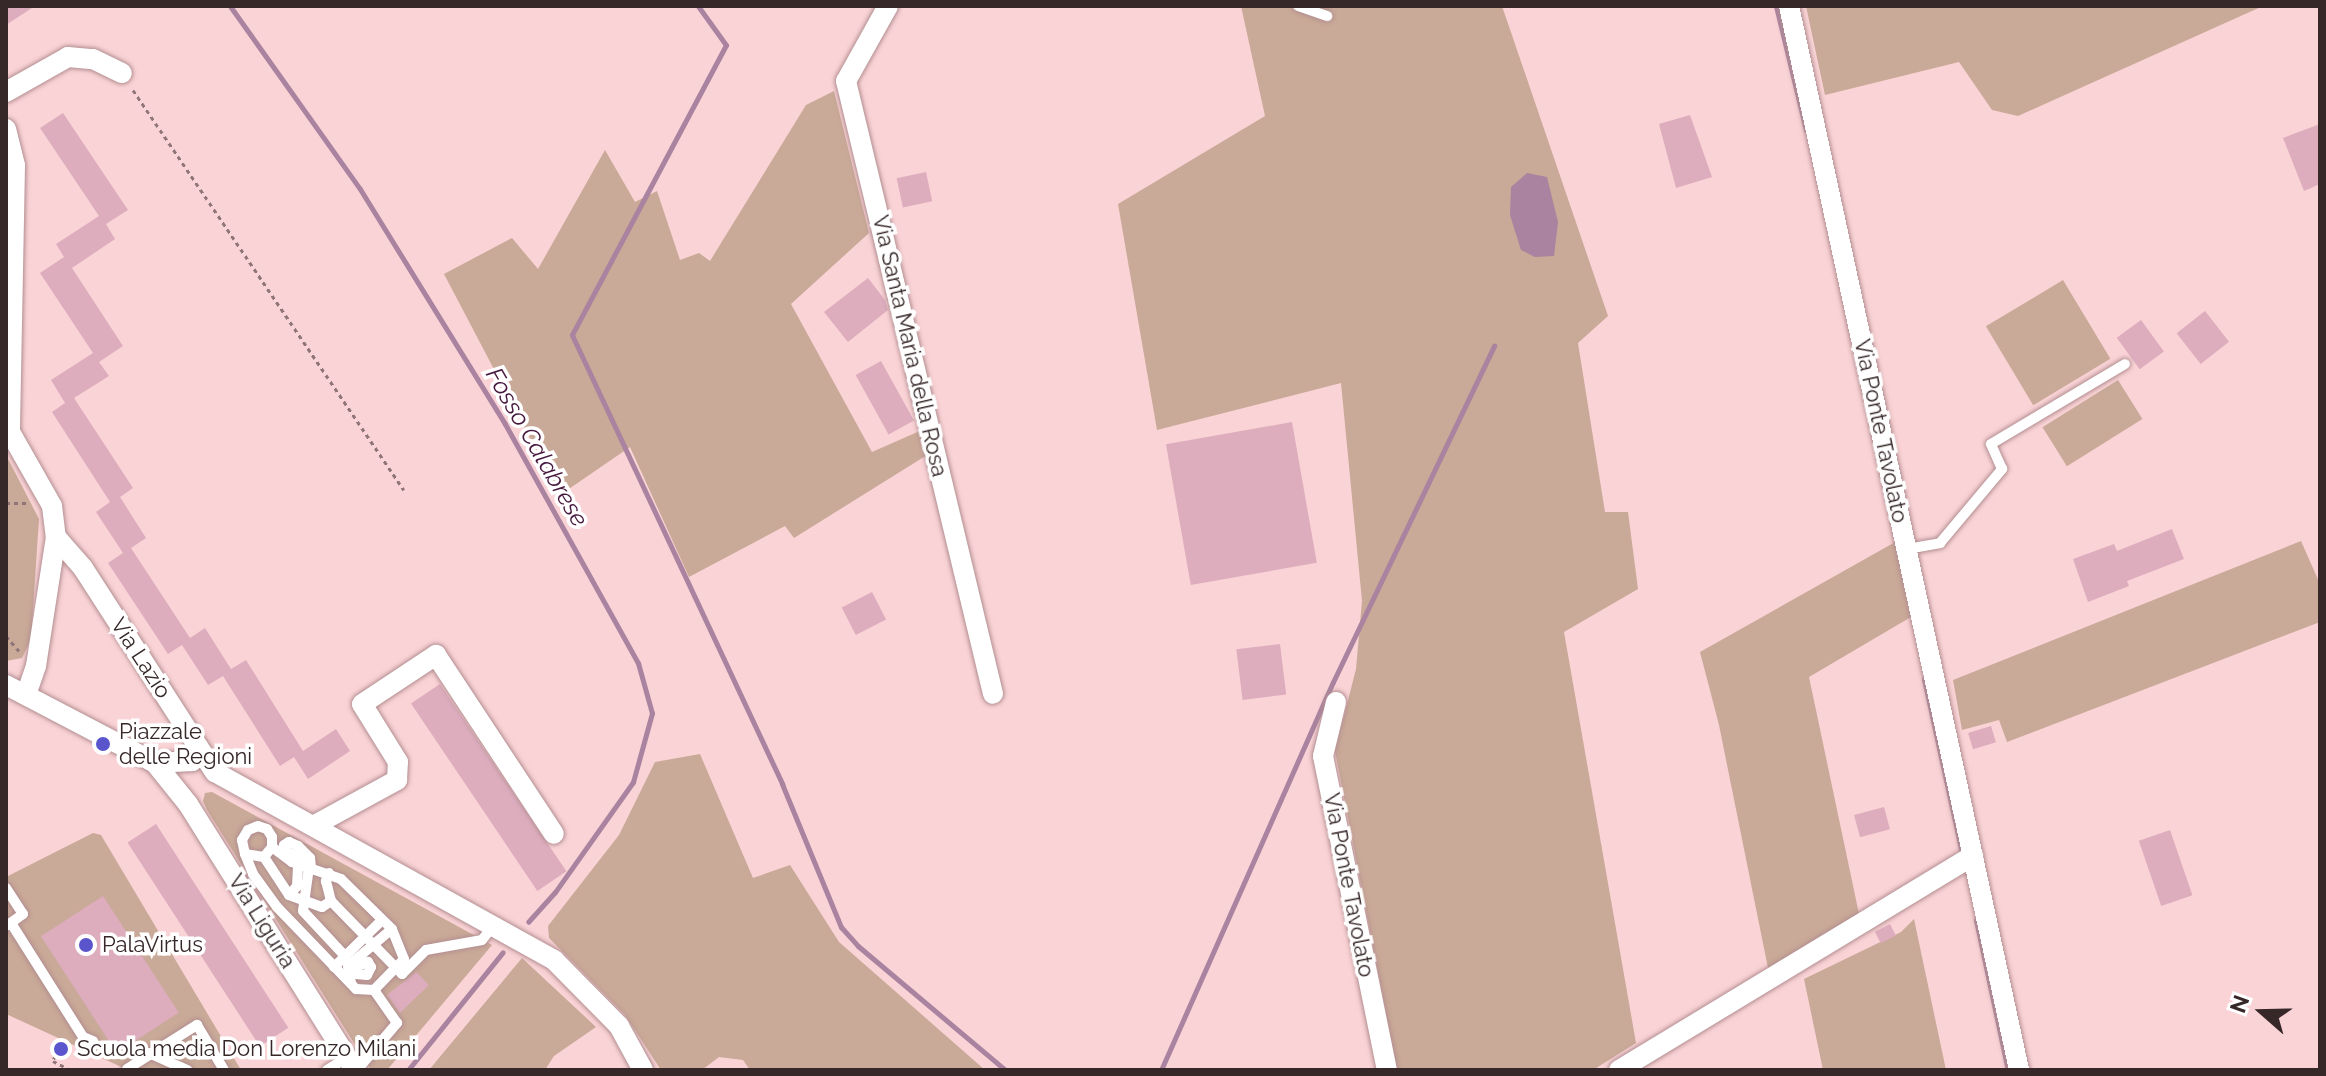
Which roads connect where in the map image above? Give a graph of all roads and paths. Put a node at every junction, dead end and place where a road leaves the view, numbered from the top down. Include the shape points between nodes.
1 (888, 6) edge
2 (1298, 6) edge
3 (1789, 6) edge
4 (1327, 16) dead end
5 (122, 73) joint
6 (6, 92) edge
7 (6, 129) edge
8 (2125, 364) dead end
9 (404, 490) dead end
10 (56, 537) junction
11 (1907, 549) junction
12 (6, 636) edge
13 (29, 662) junction
14 (6, 685) edge
15 (993, 694) dead end
16 (26, 695) junction
17 (1336, 702) dead end
18 (197, 757) junction
19 (159, 770) junction
20 (313, 826) junction
21 (554, 834) dead end
22 (245, 854) junction
23 (266, 854) junction
24 (1973, 856) junction
25 (303, 866) junction
26 (329, 873) junction
27 (253, 874) junction
28 (6, 888) edge
29 (289, 895) junction
30 (331, 901) junction
31 (304, 903) junction
32 (381, 921) junction
33 (8, 924) edge
34 (493, 926) junction
35 (392, 929) junction
36 (368, 940) junction
37 (349, 963) junction
38 (334, 967) junction
39 (396, 967) junction
40 (351, 985) junction
41 (374, 990) junction
42 (93, 1041) dead end
43 (149, 1053) junction
44 (55, 1055) dead end
45 (354, 1066) edge
46 (127, 1069) edge
47 (71, 1070) edge
48 (187, 1070) edge
49 (224, 1070) edge
50 (327, 1070) edge
51 (643, 1070) edge
52 (1387, 1070) edge
53 (1619, 1070) edge
54 (2019, 1070) edge

1 - 15 street, Via Santa Maria della Rosa via 846,81
2 - 4 lane
3 - 11 street, Via Ponte Tavolato
5 - 6 street via 93,59 68,57
5 - 9 path
7 - 10 street, Via Lazio via 15,166 10,432 52,506
8 - 11 lane via 1991,444 2002,469 1940,543
10 - 13 street
10 - 18 street, Via Lazio via 83,568
11 - 24 street, Via Ponte Tavolato
12 - 13 path
13 - 16 street
14 - 16 street
16 - 19 street
17 - 52 street, Via Ponte Tavolato via 1323,756
18 - 19 street
18 - 20 street, Via Lazio
19 - 45 street, Via Liguria via 188,804
20 - 21 street via 397,780 398,762 362,704 436,655
20 - 34 street, Via Lazio
22 - 23 lane
22 - 23 lane via 242,840 258,826 272,837
22 - 27 lane
23 - 25 lane
23 - 27 lane
23 - 29 lane
24 - 53 street
24 - 54 street, Via Ponte Tavolato
25 - 26 lane
25 - 29 lane
25 - 31 lane
26 - 30 lane
26 - 32 lane
27 - 38 lane
28 - 33 lane via 23,914
29 - 31 lane
30 - 31 lane via 322,907
30 - 36 lane
31 - 37 lane via 303,911
32 - 35 lane
32 - 36 lane
33 - 42 lane via 83,1037
34 - 39 lane via 482,940 426,950 402,974
34 - 51 street, Via Lazio via 554,960 619,1026
35 - 36 lane
35 - 39 lane via 404,959
36 - 37 lane
36 - 39 lane
37 - 38 lane
37 - 40 lane
38 - 40 lane
39 - 41 lane
40 - 41 lane
41 - 45 lane via 397,1023
43 - 46 lane
43 - 48 lane
43 - 49 lane via 197,1025
44 - 47 path via 53,1061
45 - 50 lane

